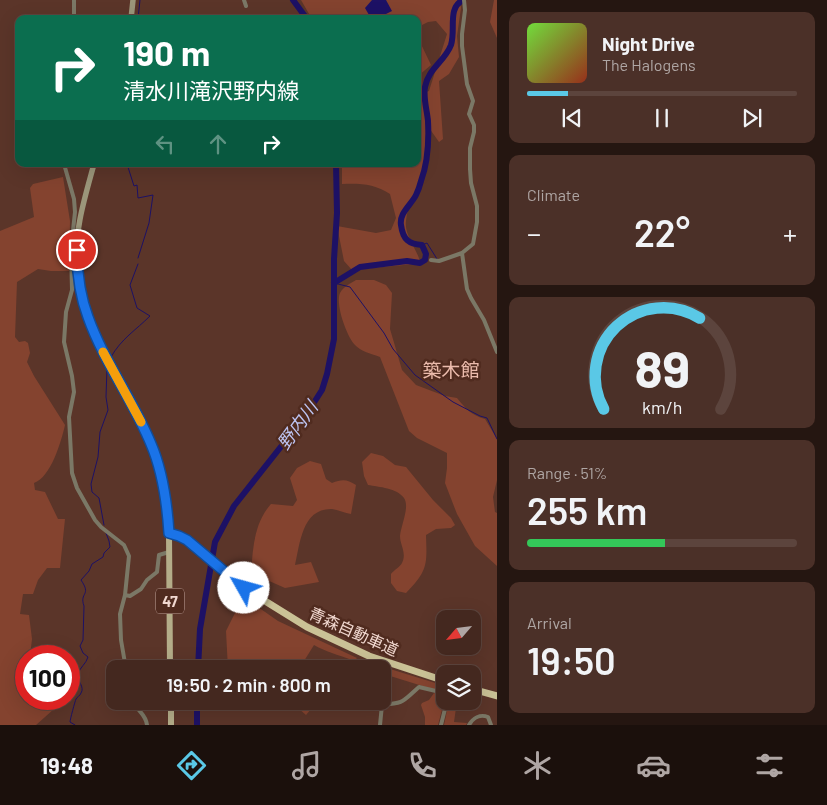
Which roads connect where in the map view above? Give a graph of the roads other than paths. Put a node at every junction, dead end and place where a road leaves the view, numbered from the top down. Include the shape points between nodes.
1 (74, 0) edge
2 (133, 0) edge
3 (244, 0) edge
4 (464, 1) edge
5 (246, 6) dead end
6 (74, 15) edge
7 (131, 15) edge
8 (65, 167) edge
9 (93, 167) edge
10 (74, 199) junction
11 (84, 200) junction
12 (462, 254) junction
13 (431, 260) dead end
14 (497, 352) edge
15 (169, 533) junction
16 (169, 552) junction
17 (125, 596) junction
18 (124, 660) edge
19 (170, 660) edge
20 (436, 678) edge
21 (436, 691) edge
22 (481, 692) edge
23 (497, 696) edge
24 (391, 702) edge
25 (137, 710) edge
26 (171, 710) edge
27 (381, 710) edge
28 (445, 710) edge
29 (147, 725) edge
30 (171, 725) edge
31 (380, 725) edge
32 (441, 725) edge
33 (469, 725) edge
34 (491, 725) edge

1 - 6 street
2 - 7 main road
3 - 5 street
4 - 12 street via 462,46 472,101 469,114 474,132 470,170 477,222 473,244
8 - 10 street
9 - 11 main road
10 - 11 street
10 - 17 street via 72,290 66,312 64,342 74,392 68,417 72,473 95,520 128,551
11 - 15 main road via 77,250 83,303 99,343 152,445 164,487
12 - 13 street via 439,261
12 - 14 street via 470,298 484,320
15 - 16 main road, 47
15 - 20 highway, 青森自動車道 via 182,537 244,588 308,627 336,642
16 - 17 street via 159,555 157,572 141,589
16 - 19 main road, 47
17 - 18 street via 120,614
21 - 24 street via 419,687 407,699
22 - 23 highway
25 - 29 street via 145,717
26 - 30 main road
27 - 31 street
28 - 32 street
33 - 34 street via 474,718 482,716 488,717

